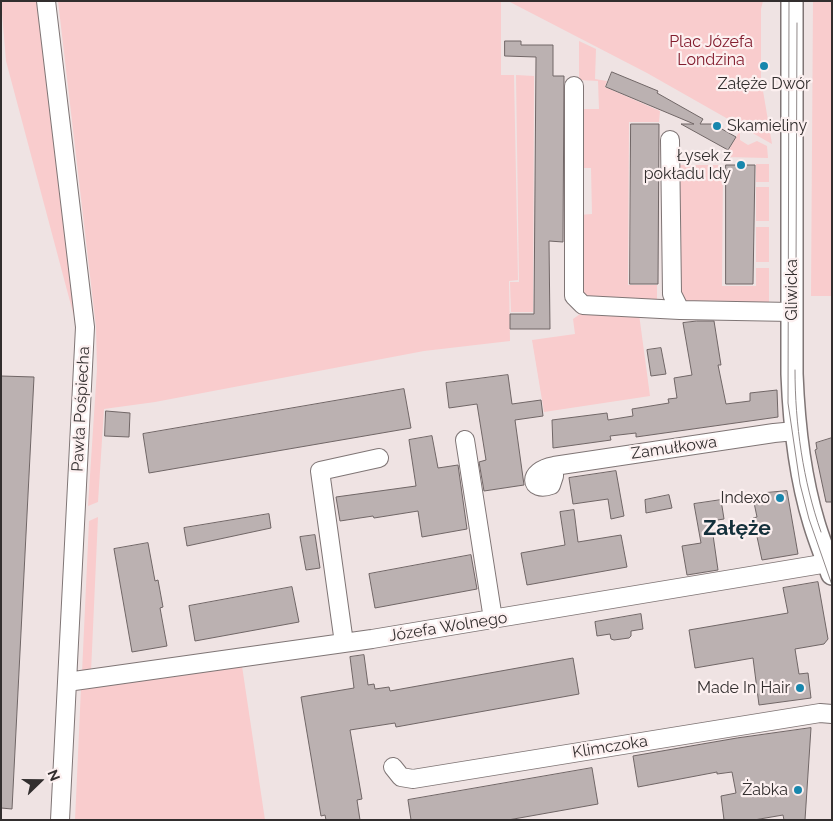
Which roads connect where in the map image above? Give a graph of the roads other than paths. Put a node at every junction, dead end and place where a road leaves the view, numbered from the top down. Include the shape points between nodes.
1 (46, 1) edge
2 (792, 1) edge
3 (574, 86) dead end
4 (670, 140) dead end
5 (680, 310) junction
6 (792, 312) junction
7 (795, 431) junction
8 (466, 440) dead end
9 (379, 458) dead end
10 (554, 466) dead end
11 (830, 568) edge
12 (493, 619) junction
13 (344, 643) junction
14 (67, 682) junction
15 (832, 714) edge
16 (393, 768) dead end
17 (60, 820) edge

1 - 14 street, Pawła Pośpiecha via 86,327
2 - 6 street, Gliwicka
3 - 5 street via 574,296 583,305
4 - 5 street via 672,294
5 - 6 street
6 - 7 street, Gliwicka
7 - 10 street, Zamułkowa
7 - 11 street, Gliwicka via 804,484
8 - 12 street
9 - 13 street via 320,471
11 - 12 street, Józefa Wolnego
12 - 13 street, Józefa Wolnego
13 - 14 street, Józefa Wolnego
14 - 17 street, Pawła Pośpiecha
15 - 16 street, Klimczoka via 413,779 401,777

